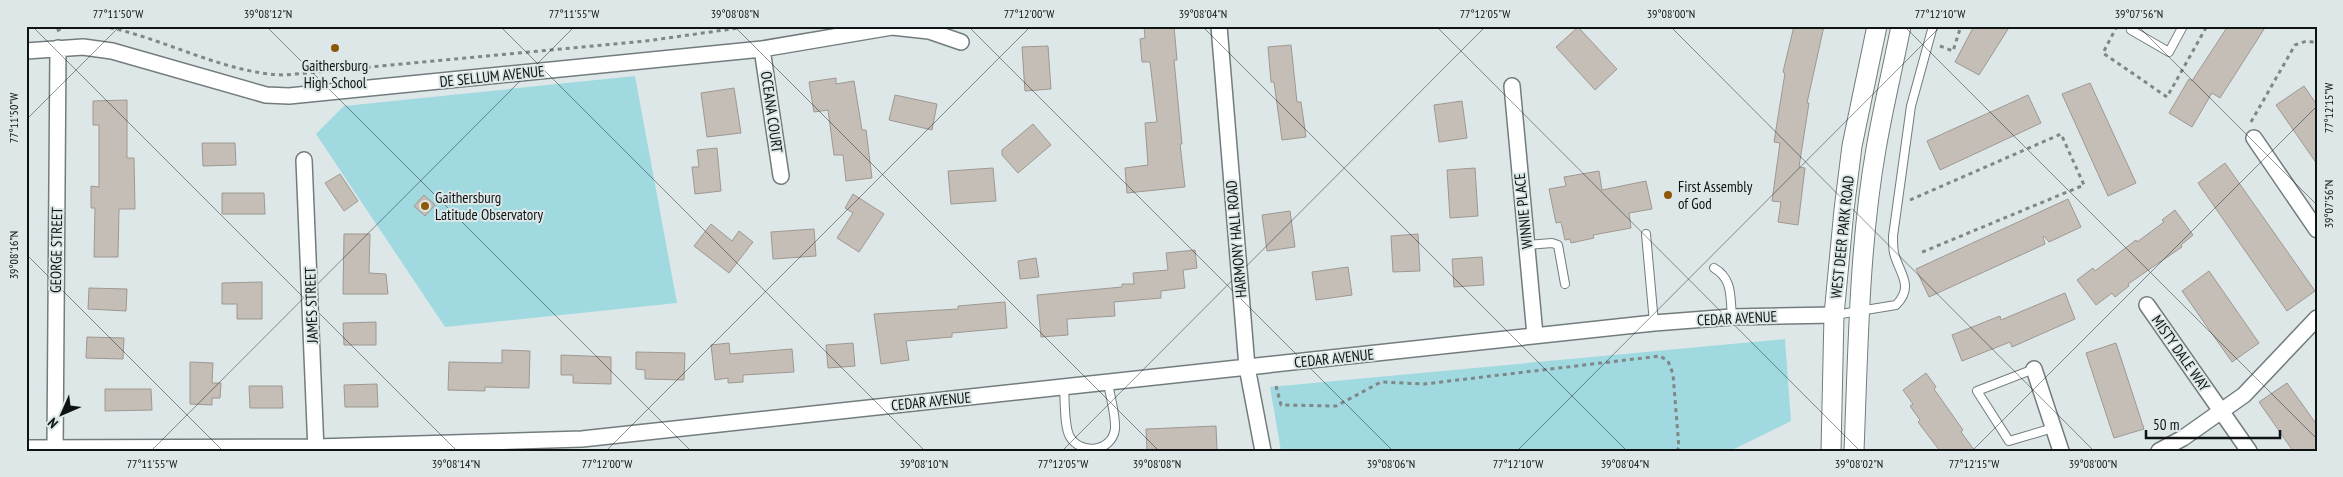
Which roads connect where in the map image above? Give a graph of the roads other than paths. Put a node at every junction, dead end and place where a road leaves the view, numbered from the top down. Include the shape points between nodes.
1 (1219, 26) edge
2 (1877, 26) edge
3 (1901, 26) edge
4 (1934, 26) edge
5 (2134, 26) edge
6 (2183, 26) edge
7 (961, 42) dead end
8 (58, 48) junction
9 (762, 49) junction
10 (26, 51) edge
11 (1512, 86) dead end
12 (2254, 138) road end
13 (304, 160) dead end
14 (781, 176) dead end
15 (2317, 230) edge
16 (1646, 234) dead end
17 (1527, 245) junction
18 (1714, 268) dead end
19 (1565, 284) dead end
20 (2147, 305) dead end
21 (1860, 310) junction
22 (1834, 315) junction
23 (1732, 317) junction
24 (2317, 318) edge
25 (1654, 323) junction
26 (1535, 335) junction
27 (1247, 367) junction
28 (2034, 369) joint
29 (1108, 382) junction
30 (1064, 387) junction
31 (2222, 412) junction
32 (2053, 428) junction
33 (582, 445) edge
34 (26, 448) edge
35 (55, 449) edge
36 (316, 449) edge
37 (1263, 451) edge
38 (1831, 451) edge
39 (1854, 451) edge
40 (2061, 451) edge
41 (2159, 451) edge
42 (2249, 451) edge

1 - 27 street, HARMONY HALL ROAD
2 - 22 street, WEST DEER PARK ROAD via 1852,146
3 - 21 street, WEST DEER PARK ROAD via 1875,150
4 - 21 lane via 1912,106 1893,236 1894,252 1906,282 1903,298 1896,305
5 - 6 lane via 2131,30 2169,52
7 - 9 street, DE SELLUM AVENUE via 928,31 892,27
8 - 9 street, DE SELLUM AVENUE via 112,50 266,95 289,96
8 - 10 street, DE SELLUM AVENUE
8 - 35 street, GEORGE STREET
9 - 14 street, OCEANA COURT
11 - 17 street, WINNIE PLACE
12 - 15 street
13 - 36 street, JAMES STREET
16 - 25 lane
17 - 19 lane via 1558,245
17 - 26 street, WINNIE PLACE
18 - 23 lane via 1729,284
20 - 31 street, MISTY DALE WAY
21 - 22 lane
21 - 39 street, WEST DEER PARK ROAD
22 - 23 street, CEDAR AVENUE
22 - 38 street, WEST DEER PARK ROAD
23 - 25 street, CEDAR AVENUE
24 - 31 street via 2264,376
25 - 26 street, CEDAR AVENUE
26 - 27 street, CEDAR AVENUE
27 - 29 street, CEDAR AVENUE
27 - 37 street, HARMONY HALL ROAD
28 - 32 street
28 - 32 lane via 1977,391 2010,441
29 - 30 street, CEDAR AVENUE
29 - 30 lane via 1115,429 1107,443 1092,450 1080,447 1068,434
30 - 33 street, CEDAR AVENUE
31 - 41 street
31 - 42 street, MISTY DALE WAY
32 - 40 street
33 - 36 street, CEDAR AVENUE
34 - 35 street, CEDAR AVENUE
35 - 36 street, CEDAR AVENUE

